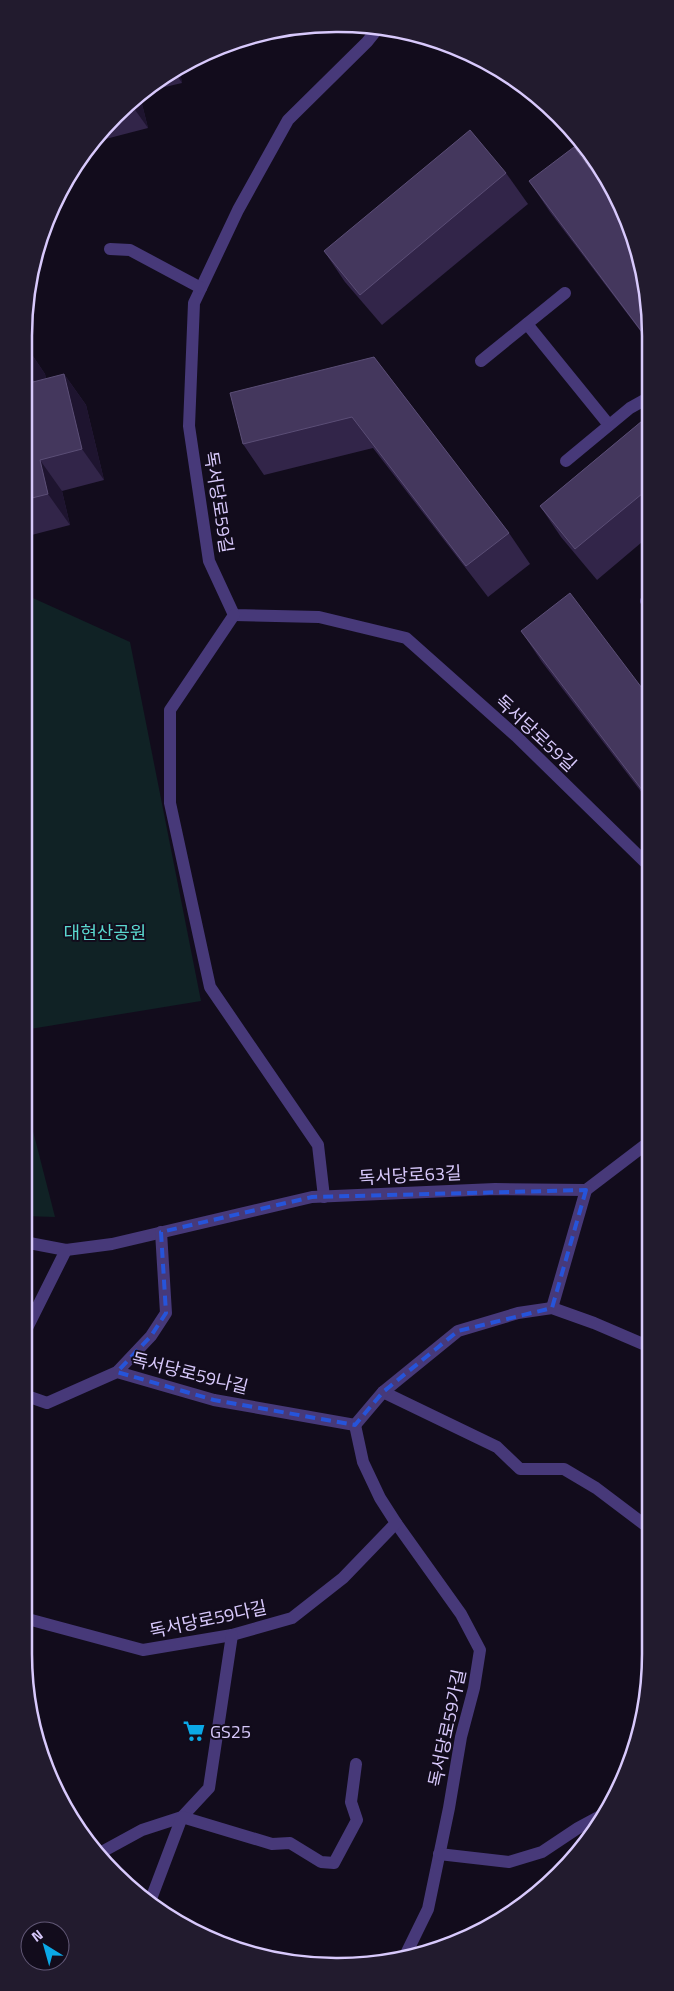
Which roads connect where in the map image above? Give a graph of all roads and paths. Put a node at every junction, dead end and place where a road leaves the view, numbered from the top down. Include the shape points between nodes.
1 (373, 35) edge
2 (110, 249) dead end
3 (201, 288) junction
4 (565, 293) dead end
5 (527, 324) junction
6 (480, 361) dead end
7 (642, 401) edge
8 (609, 425) junction
9 (566, 461) dead end
10 (234, 616) junction
11 (642, 859) edge
12 (642, 1147) edge
13 (586, 1190) junction
14 (324, 1197) junction
15 (160, 1232) junction
16 (32, 1244) edge
17 (66, 1250) junction
18 (552, 1308) junction
19 (32, 1318) edge
20 (642, 1344) edge
21 (117, 1372) junction
22 (383, 1392) junction
23 (32, 1398) edge
24 (355, 1425) junction
25 (396, 1523) junction
26 (642, 1523) edge
27 (32, 1620) edge
28 (232, 1635) junction
29 (356, 1764) dead end
30 (182, 1817) junction
31 (591, 1821) edge
32 (104, 1851) edge
33 (439, 1854) junction
34 (152, 1896) edge
35 (408, 1950) edge

1 - 3 street, 독서당로59길 via 288,120 238,210
2 - 3 street via 130,250
3 - 10 street, 독서당로59길 via 194,303 189,426 209,561
4 - 5 street
5 - 6 street
5 - 8 street
7 - 8 street
8 - 9 street
10 - 11 street, 독서당로59길 via 319,617 406,638 516,736
10 - 14 street via 170,710 170,803 210,987 318,1145
12 - 13 street
13 - 14 street, 독서당로63길 via 495,1189
13 - 18 street
14 - 15 street, 독서당로63길 via 312,1197
15 - 17 street, 독서당로63길 via 112,1244
15 - 21 street via 166,1313
16 - 17 street, 독서당로63길
17 - 19 street
18 - 20 street
18 - 22 street via 518,1313 458,1331
21 - 23 street, 독서당로59나길 via 47,1403
21 - 24 street, 독서당로59나길 via 214,1400
22 - 24 street
22 - 26 street via 497,1447 520,1469 564,1469
24 - 25 street via 363,1462
25 - 28 street, 독서당로59다길 via 343,1578 292,1618
25 - 33 street, 독서당로59가길 via 461,1614 480,1650
27 - 28 street, 독서당로59다길 via 143,1650
28 - 30 street via 209,1788
29 - 30 street via 351,1802 357,1820 334,1863 321,1862 290,1843 272,1844
30 - 32 street via 142,1830
30 - 34 street
31 - 33 street via 542,1852 509,1862
33 - 35 street, 독서당로59가길 via 428,1909

